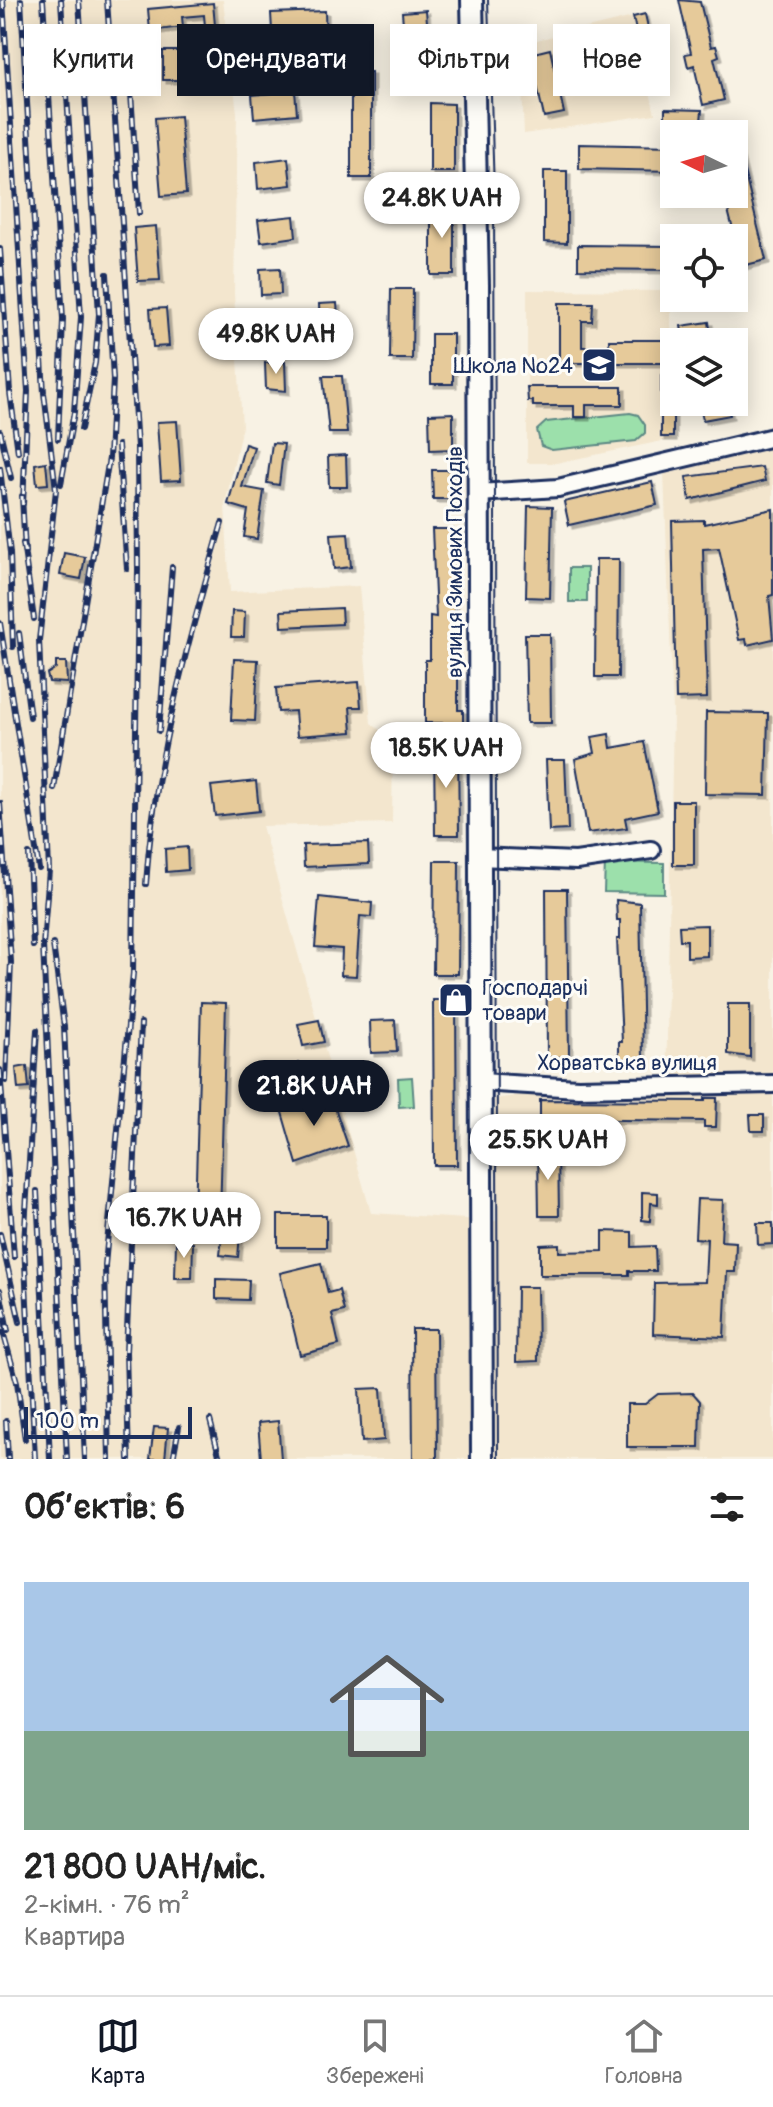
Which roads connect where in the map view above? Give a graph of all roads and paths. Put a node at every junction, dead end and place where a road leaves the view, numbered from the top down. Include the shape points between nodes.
1 (472, 0) edge
2 (773, 437) edge
3 (478, 493) junction
4 (651, 850) dead end
5 (479, 857) junction
6 (480, 1082) junction
7 (773, 1084) edge
8 (482, 1459) edge

1 - 3 main road, вулиця Зимових Походів
2 - 3 street via 558,488
3 - 5 main road, вулиця Зимових Походів
4 - 5 street via 576,861
5 - 6 main road, вулиця Зимових Походів
6 - 7 street, Хорватська вулиця via 578,1088
6 - 8 main road, вулиця Зимових Походів

